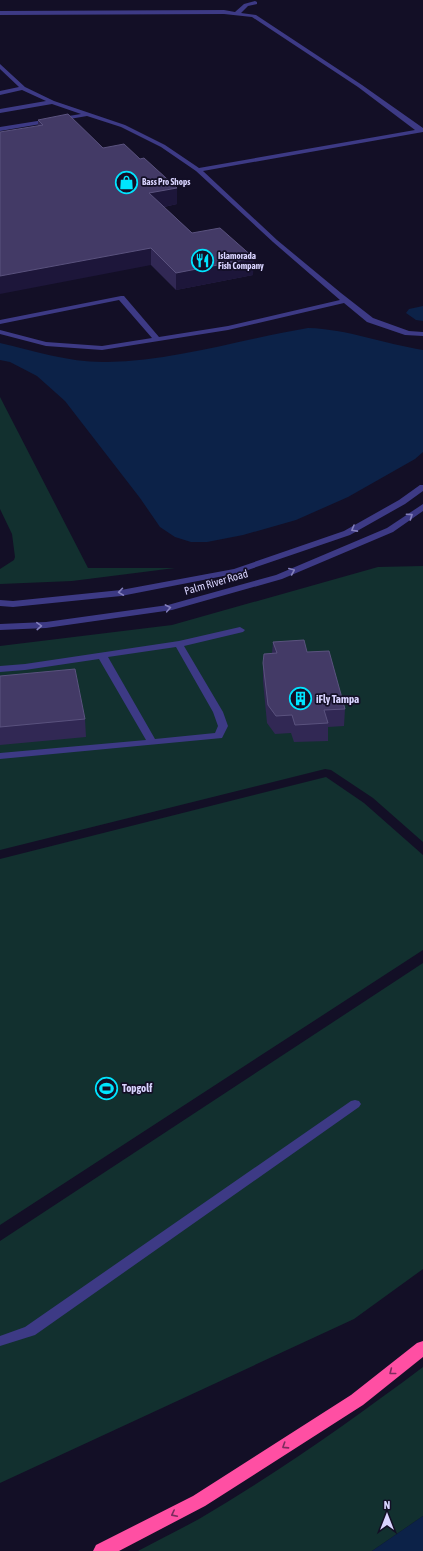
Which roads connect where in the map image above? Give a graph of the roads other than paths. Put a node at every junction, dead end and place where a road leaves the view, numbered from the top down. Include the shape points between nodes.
1 (255, 3) dead end
2 (0, 13) edge
3 (237, 13) junction
4 (0, 66) edge
5 (23, 88) junction
6 (0, 92) edge
7 (52, 102) junction
8 (0, 111) edge
9 (86, 114) junction
10 (0, 129) edge
11 (421, 130) edge
12 (198, 170) junction
13 (345, 301) junction
14 (0, 322) edge
15 (0, 332) edge
16 (423, 334) edge
17 (157, 339) junction
18 (423, 487) edge
19 (423, 507) edge
20 (0, 603) edge
21 (0, 627) edge
22 (240, 630) dead end
23 (178, 644) junction
24 (102, 655) junction
25 (0, 669) edge
26 (152, 742) junction
27 (0, 756) edge
28 (355, 1104) dead end
29 (0, 1341) edge
30 (423, 1348) edge
31 (102, 1551) edge

1 - 3 street via 246,5
2 - 3 street
3 - 11 street via 254,16
4 - 5 street
5 - 6 street
5 - 7 street
7 - 8 street
7 - 9 street
9 - 10 street
9 - 12 street via 138,132
11 - 12 street
12 - 13 street
13 - 16 street via 370,320 408,333
13 - 17 street via 228,328
14 - 17 street via 121,298
15 - 17 street via 46,344 102,348
18 -> 20 street, Palm River Road via 402,502 347,532 236,570 121,593 13,604
21 -> 19 street, Palm River Road via 69,622 169,608 198,600 279,577 390,530
22 - 23 street
23 - 24 street
23 - 26 street via 218,712 223,726 218,736
24 - 25 street
24 - 26 street
26 - 27 street
28 - 29 street via 30,1331
30 -> 31 highway via 357,1400 200,1501

